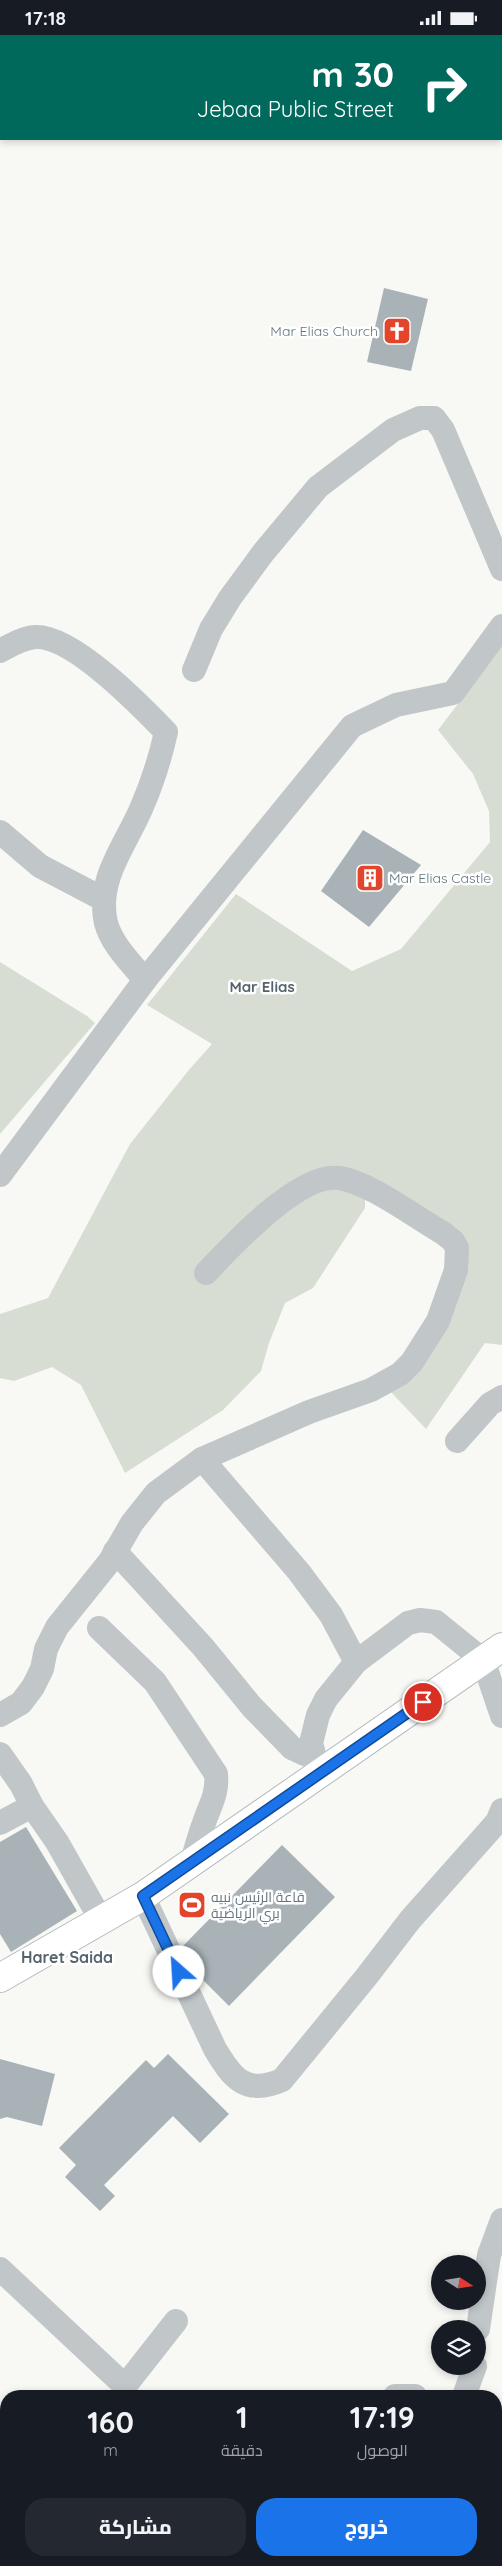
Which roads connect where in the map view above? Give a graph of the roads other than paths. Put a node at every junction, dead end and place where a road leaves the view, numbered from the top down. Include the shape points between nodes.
1 (502, 569) edge
2 (502, 627) edge
3 (0, 651) edge
4 (194, 670) dead end
5 (0, 832) edge
6 (103, 899) junction
7 (146, 979) junction
8 (0, 1175) edge
9 (206, 1273) dead end
10 (502, 1397) edge
11 (457, 1441) dead end
12 (202, 1459) junction
13 (115, 1551) junction
14 (99, 1628) dead end
15 (493, 1653) edge
16 (356, 1662) junction
17 (0, 1715) edge
18 (502, 1716) edge
19 (0, 1753) edge
20 (316, 1764) junction
21 (32, 1806) junction
22 (502, 1810) edge
23 (0, 1823) edge
24 (192, 1861) junction
25 (143, 1896) junction
26 (101, 1920) junction
27 (0, 1978) edge
28 (502, 2220) edge
29 (0, 2269) edge
30 (479, 2320) edge
31 (176, 2321) dead end
32 (472, 2375) edge
33 (466, 2390) edge

1 - 4 street via 444,430 434,418 420,418 393,430 318,487 230,599 211,629
2 - 7 street via 453,693 396,705 352,726
3 - 6 street via 36,637 59,641 128,692 166,732 160,758 141,808 110,871
5 - 6 street via 40,866
6 - 7 street via 114,943
7 - 8 street
9 - 12 street via 230,1247 294,1191 327,1177 364,1186 443,1233 457,1248 456,1270 438,1321 412,1362 400,1374 371,1391 308,1412
10 - 11 street via 490,1403
12 - 13 street via 156,1493
12 - 16 street via 299,1572 331,1615
13 - 17 street via 58,1627 46,1649 42,1669 33,1687 21,1703
13 - 20 street via 252,1707 292,1748
14 - 24 street via 155,1682 216,1774 214,1803 204,1821
15 - 16 street via 429,1620 408,1623
15 - 18 street
15 - 20 main road
16 - 20 street via 326,1699 318,1715 311,1743
19 - 21 street
20 - 24 main road
21 - 23 street
21 - 26 street via 57,1842
22 - 25 street via 497,1822 410,1920 282,2080 271,2085 248,2086 236,2079 226,2067
24 - 25 main road
25 - 26 main road
26 - 27 main road
28 - 30 street via 489,2255
29 - 31 street via 125,2386
32 - 33 street

